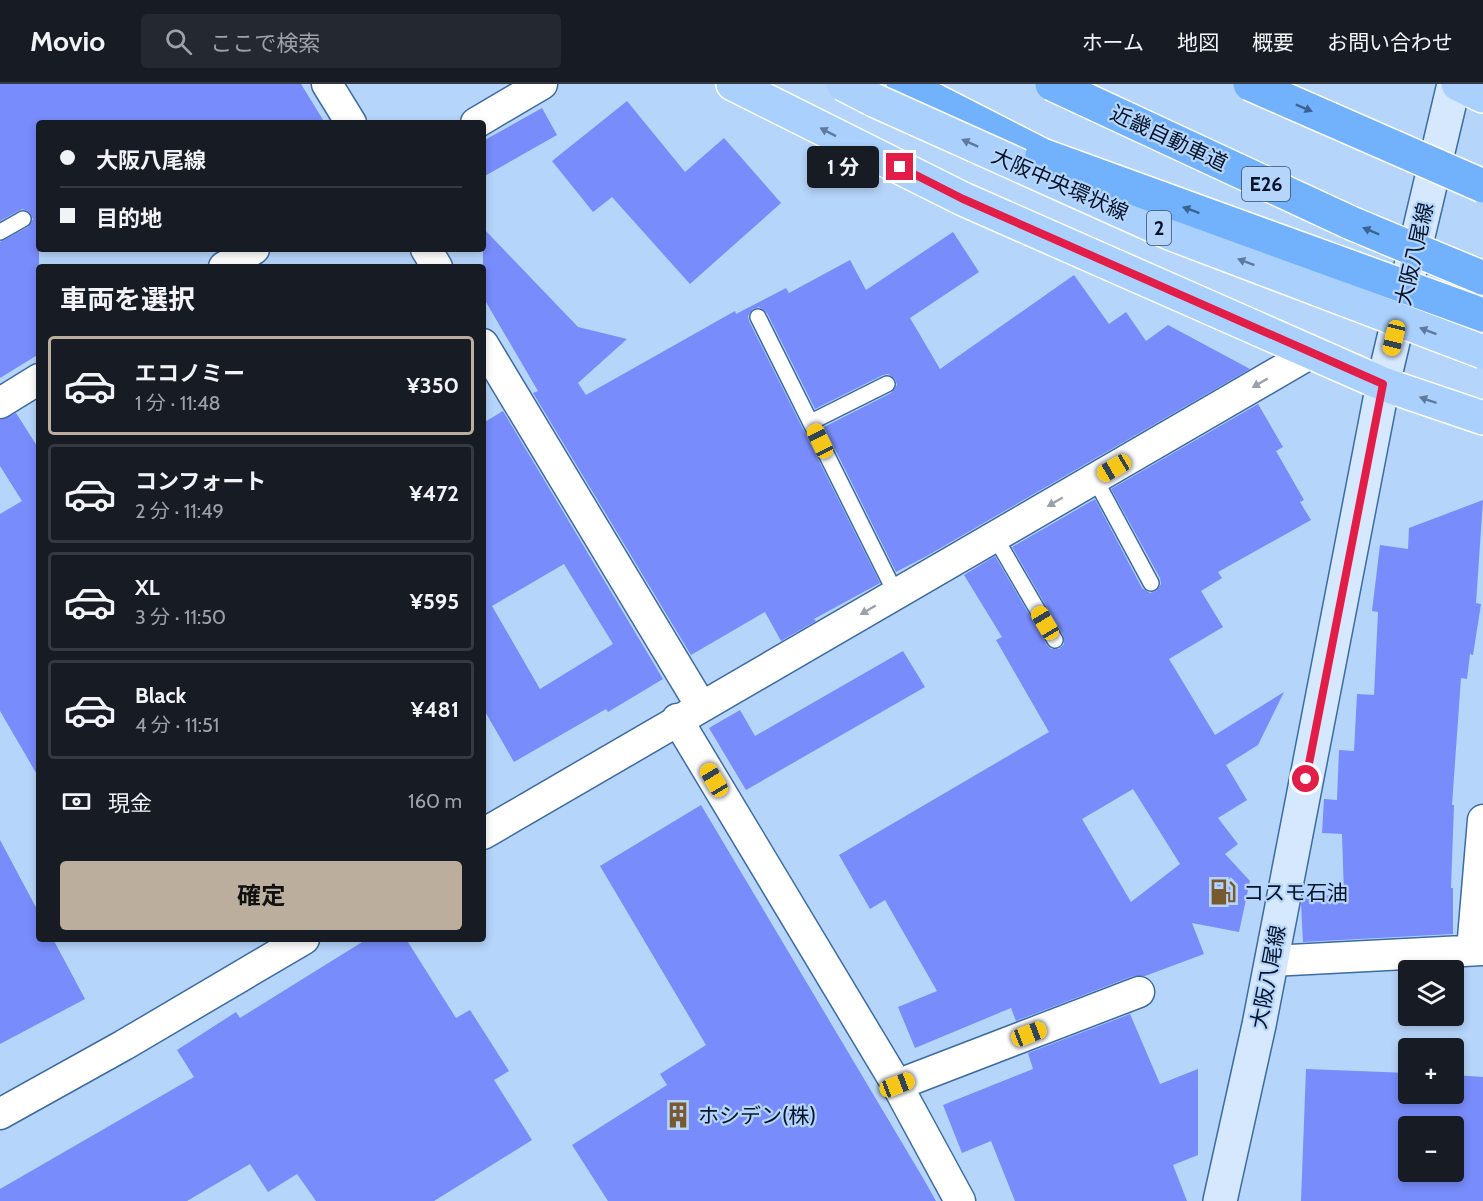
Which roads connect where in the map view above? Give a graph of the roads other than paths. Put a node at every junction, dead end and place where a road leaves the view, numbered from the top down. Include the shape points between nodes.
1 (327, 84) edge
2 (542, 84) edge
3 (733, 84) edge
4 (843, 84) edge
5 (903, 84) edge
6 (1052, 84) edge
7 (1250, 84) edge
8 (1306, 84) edge
9 (1456, 84) edge
10 (1483, 96) edge
11 (349, 120) edge
12 (481, 120) edge
13 (1483, 184) edge
14 (23, 219) dead end
15 (0, 232) edge
16 (249, 252) edge
17 (229, 264) edge
18 (1483, 278) edge
19 (1483, 315) edge
20 (758, 317) dead end
21 (486, 349) edge
22 (1483, 352) edge
23 (1311, 353) junction
24 (36, 381) edge
25 (887, 384) dead end
26 (1383, 384) junction
27 (0, 403) edge
28 (1481, 420) edge
29 (811, 422) junction
30 (1095, 479) junction
31 (995, 537) junction
32 (1151, 583) dead end
33 (896, 594) junction
34 (1055, 640) dead end
35 (689, 713) junction
36 (1483, 820) edge
37 (486, 832) edge
38 (299, 942) edge
39 (1477, 950) edge
40 (1271, 961) junction
41 (1139, 992) dead end
42 (897, 1085) junction
43 (0, 1114) edge
44 (960, 1201) edge
45 (1220, 1201) edge

1 - 11 street
2 - 12 street
23 -> 3 main road via 963,199
22 -> 4 main road, 大阪中央環状線 / 2, bridge via 1172,234
19 -> 5 highway, bridge via 1042,155
18 -> 6 highway, 近畿自動車道 / E26, bridge via 1352,223
7 -> 13 highway, bridge
8 - 13 highway
9 - 10 main road
9 - 26 main road, 大阪八尾線
14 - 15 lane
16 - 17 street
20 - 29 lane
21 - 35 street
23 - 26 main road
23 -> 30 street
24 - 27 street
25 - 29 lane
28 -> 26 main road
26 - 40 main road, 大阪八尾線
29 - 33 lane
30 -> 31 street
30 - 32 lane
31 - 33 street
31 - 34 lane
33 -> 35 street
35 - 37 street
35 - 42 street
36 - 39 street
38 - 43 street
39 - 40 street
40 - 45 main road, 大阪八尾線
41 - 42 street
42 - 44 street

